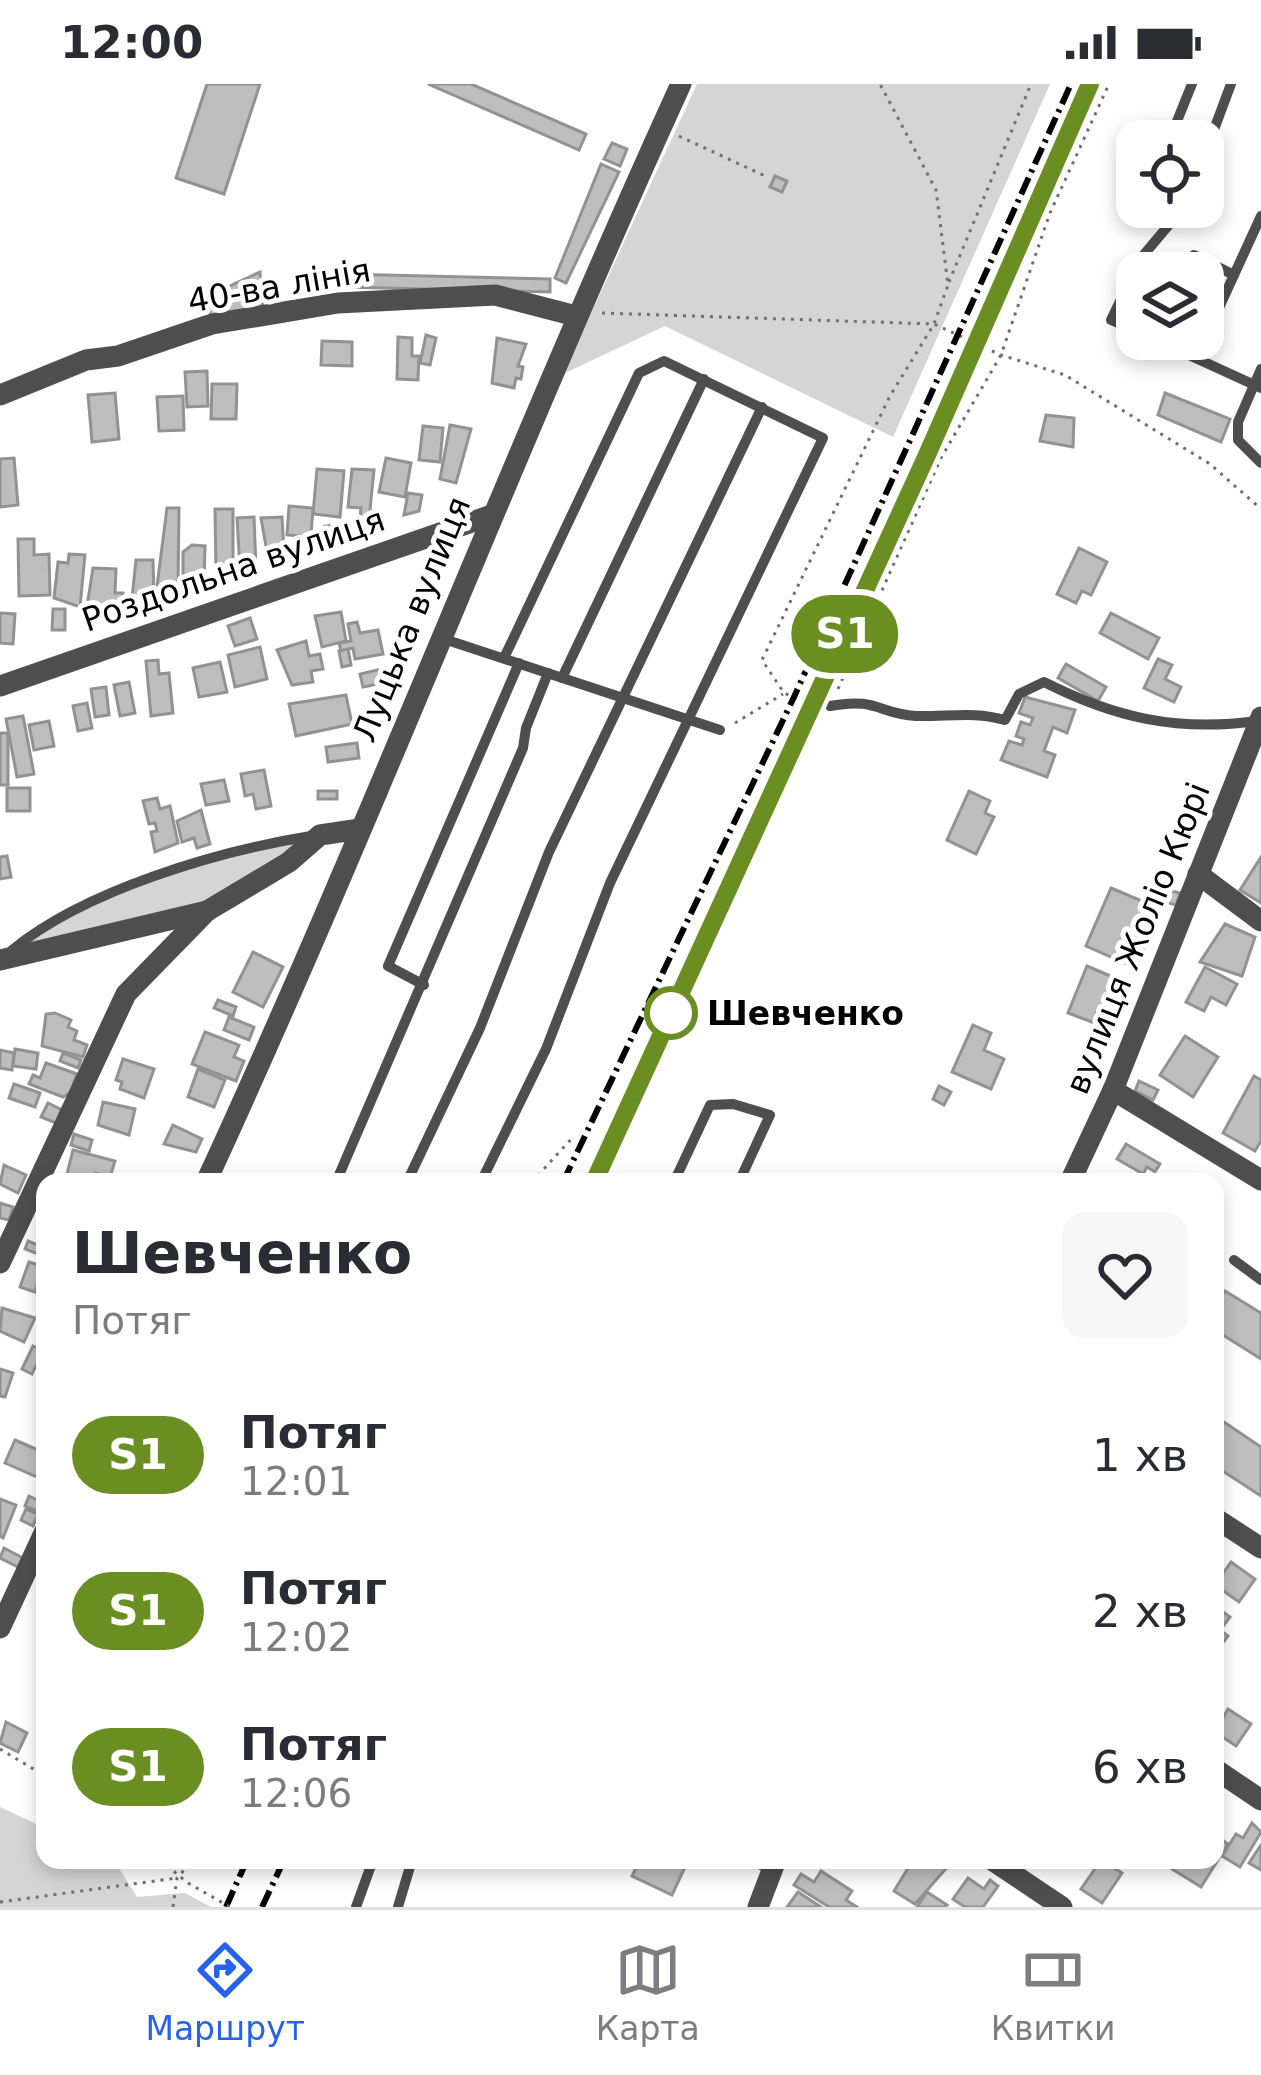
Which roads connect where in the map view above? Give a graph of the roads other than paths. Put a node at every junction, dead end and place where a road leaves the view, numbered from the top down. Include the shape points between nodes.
1 (681, 84) edge
2 (1192, 84) edge
3 (1232, 84) edge
4 (1177, 120) edge
5 (1218, 120) edge
6 (1261, 216) edge
7 (1166, 228) edge
8 (1146, 252) edge
9 (1224, 270) edge
10 (1234, 275) junction
11 (1224, 297) edge
12 (576, 316) junction
13 (1200, 360) edge
14 (1261, 369) edge
15 (704, 379) junction
16 (1257, 386) edge
17 (0, 395) edge
18 (762, 407) junction
19 (1261, 463) edge
20 (489, 516) junction
21 (438, 637) junction
22 (504, 658) junction
23 (519, 663) junction
24 (548, 673) junction
25 (562, 678) junction
26 (0, 686) edge
27 (623, 698) junction
28 (825, 707) road end
29 (685, 719) junction
30 (1259, 719) edge
31 (721, 730) road end
32 (360, 829) junction
33 (320, 835) junction
34 (1198, 874) junction
35 (206, 911) junction
36 (1261, 921) edge
37 (0, 960) edge
38 (424, 986) junction
39 (1113, 1090) junction
40 (42, 1173) edge
41 (210, 1173) edge
42 (340, 1173) edge
43 (411, 1173) edge
44 (486, 1173) edge
45 (678, 1173) edge
46 (743, 1173) edge
47 (1074, 1173) edge
48 (1261, 1180) edge
49 (36, 1186) edge
50 (1234, 1261) dead end
51 (0, 1263) edge
52 (1261, 1280) edge
53 (1224, 1527) edge
54 (1261, 1548) edge
55 (36, 1550) edge
56 (0, 1628) edge
57 (1224, 1775) edge
58 (1261, 1800) edge
59 (370, 1869) edge
60 (409, 1869) edge
61 (772, 1869) edge
62 (1005, 1869) edge
63 (356, 1907) edge
64 (398, 1907) edge
65 (758, 1907) edge
66 (1062, 1907) edge

1 - 12 street, Луцька вулиця
2 - 4 lane
3 - 5 lane
6 - 10 lane
7 - 8 lane
9 - 10 lane
10 - 11 lane
12 - 17 street, 40-ва лінія via 495,295 338,303 212,324
12 - 20 street, Луцька вулиця
13 - 16 lane
14 - 16 lane
15 - 18 lane
15 - 22 lane via 664,361 639,373
15 - 25 lane
16 - 19 lane via 1238,440
18 - 27 lane
18 - 29 lane via 824,438
20 - 21 street, Луцька вулиця
20 - 26 street, Роздольна вулиця
21 - 22 lane
21 - 32 street, Луцька вулиця
22 - 23 lane
23 - 24 lane
23 - 38 lane via 388,966
24 - 25 lane
24 - 38 lane
25 - 27 lane
27 - 29 lane
27 - 43 lane
28 - 30 lane via 865,700 910,716 1005,720 1019,694 1044,682 1150,723
29 - 31 lane
29 - 44 lane
30 - 34 street, вулиця Жоліо Кюрі
32 - 33 street
32 - 41 street, Луцька вулиця
33 - 35 street
33 - 37 lane via 272,842 132,887 43,925
34 - 36 street
34 - 39 street, вулиця Жоліо Кюрі
35 - 37 street
35 - 40 street via 126,994
38 - 42 lane
39 - 47 street, вулиця Жоліо Кюрі
39 - 48 street
45 - 46 lane via 710,1105 733,1104 770,1115
49 - 51 street
50 - 52 lane
53 - 54 street
55 - 56 street
57 - 58 street
59 - 63 lane
60 - 64 lane
61 - 65 street
62 - 66 street

